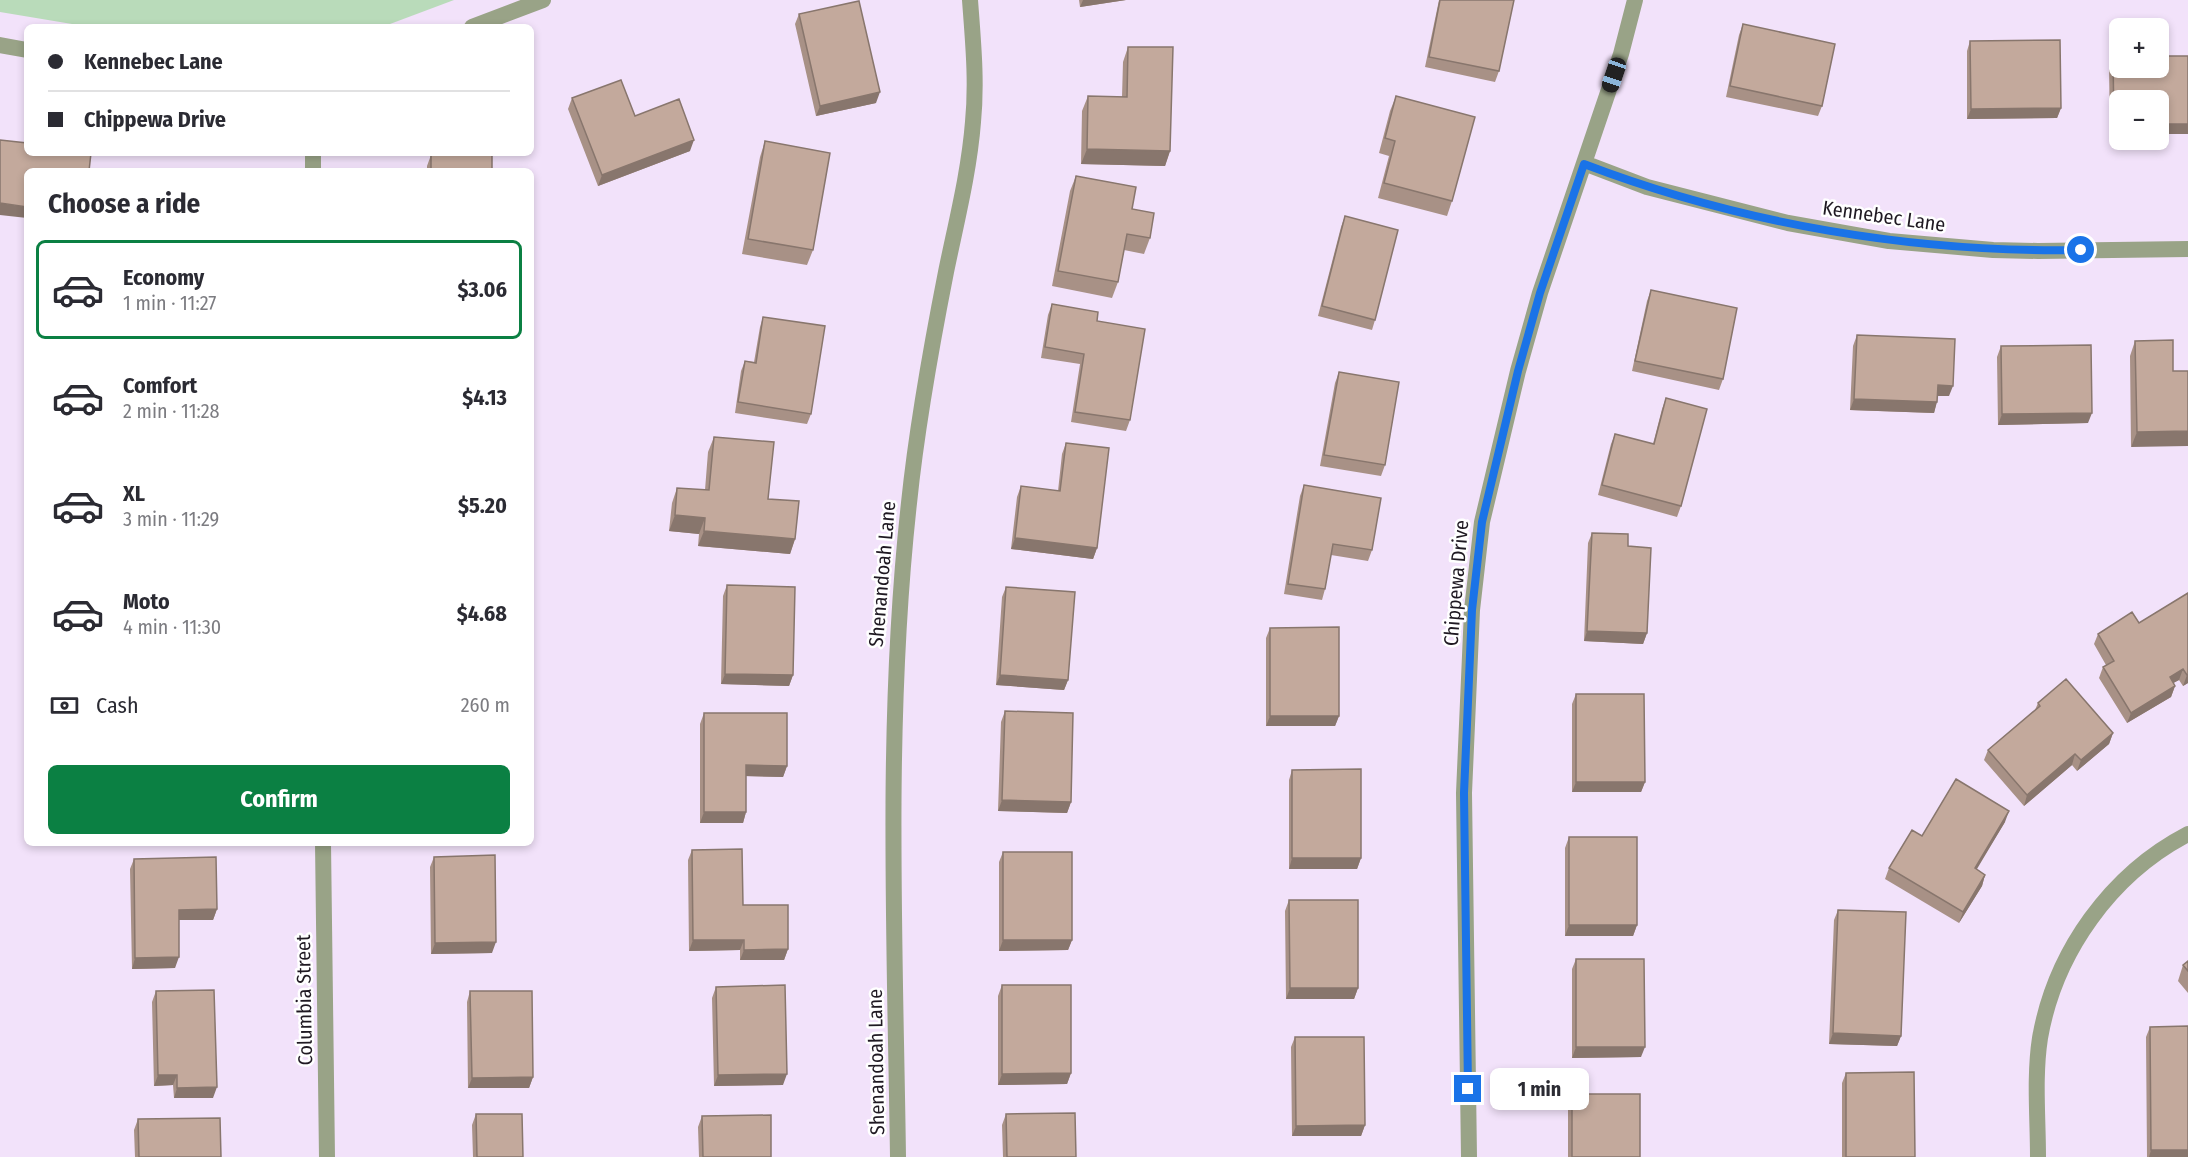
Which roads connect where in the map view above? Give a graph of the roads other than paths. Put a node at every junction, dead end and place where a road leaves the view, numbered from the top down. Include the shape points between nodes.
1 (543, 0) edge
2 (970, 0) edge
3 (1635, 0) edge
4 (480, 24) edge
5 (0, 45) edge
6 (24, 49) edge
7 (1584, 164) junction
8 (2188, 249) edge
9 (2188, 834) edge
10 (323, 846) edge
11 (327, 1157) edge
12 (898, 1157) edge
13 (1469, 1157) edge
14 (2038, 1157) edge

1 - 4 street
2 - 12 street, Shenandoah Lane via 974,123 915,454 897,659 893,767
3 - 7 street, Chippewa Drive
5 - 6 street
7 - 8 street, Kennebec Lane via 1658,190 1788,223 1889,241 1993,250
7 - 13 street, Chippewa Drive via 1540,293 1482,522 1472,610 1464,793
9 - 14 street via 2163,847 2102,901 2056,981 2040,1037
10 - 11 street, Columbia Street

